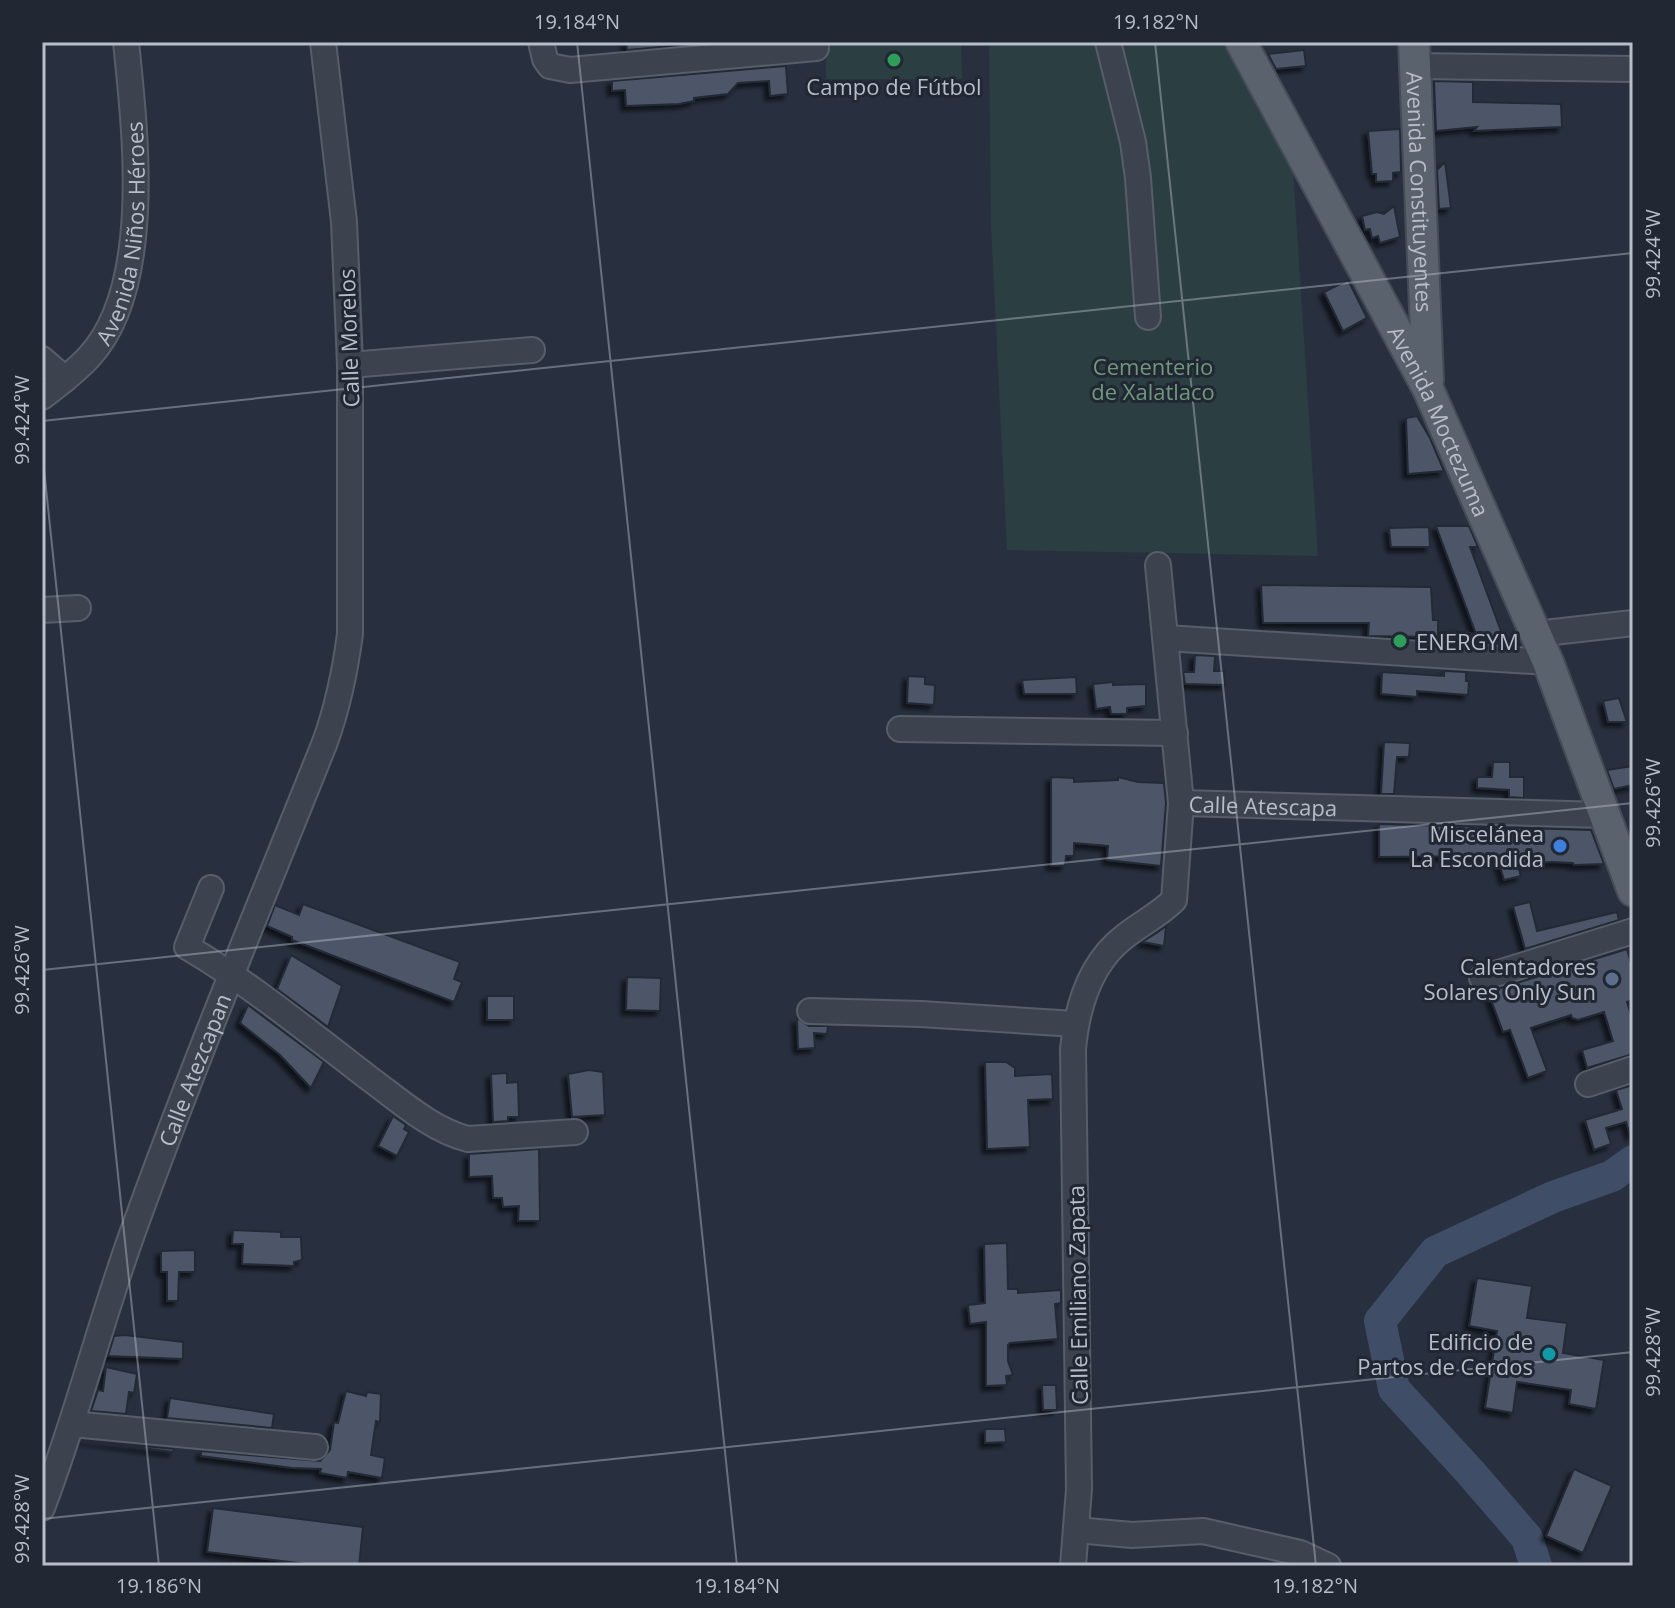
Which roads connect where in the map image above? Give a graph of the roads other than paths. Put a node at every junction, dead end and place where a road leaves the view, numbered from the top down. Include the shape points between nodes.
1 (126, 42) edge
2 (323, 42) edge
3 (541, 42) edge
4 (1108, 42) edge
5 (1241, 42) edge
6 (816, 48) dead end
7 (1415, 54) edge
8 (1633, 69) edge
9 (1148, 317) dead end
10 (532, 350) dead end
11 (42, 359) edge
12 (350, 365) junction
13 (65, 379) junction
14 (1428, 389) junction
15 (42, 397) edge
16 (1158, 565) dead end
17 (78, 608) dead end
18 (42, 610) edge
19 (1633, 623) edge
20 (350, 634) joint
21 (1536, 634) junction
22 (1166, 638) junction
23 (1548, 662) junction
24 (900, 729) dead end
25 (1175, 733) junction
26 (1181, 803) junction
27 (1604, 815) junction
28 (211, 888) dead end
29 (1633, 891) edge
30 (1633, 931) edge
31 (232, 973) junction
32 (1482, 978) dead end
33 (810, 1011) dead end
34 (1075, 1024) junction
35 (1633, 1069) edge
36 (1588, 1084) dead end
37 (575, 1132) dead end
38 (72, 1424) junction
39 (315, 1447) dead end
40 (42, 1508) edge
41 (1076, 1530) junction
42 (1073, 1566) edge
43 (1328, 1566) edge

1 - 13 street, Avenida Niños Héroes via 135,136 129,267 107,331
2 - 12 street, Calle Morelos via 344,222
3 - 6 street via 550,66 570,70
4 - 9 street via 1136,166
5 - 14 main road, Avenida Moctezuma
7 - 8 street
7 - 14 main road, Avenida Constituyentes
10 - 12 street
11 - 13 street
12 - 20 street, Calle Morelos
13 - 15 street, Avenida Niños Héroes
14 - 21 main road, Avenida Moctezuma
16 - 22 street
17 - 18 street
19 - 21 street
20 - 31 street, Calle Atezcapan via 338,704
21 - 23 main road, Avenida Moctezuma
22 - 23 street
22 - 25 street
23 - 27 main road, Avenida Moctezuma
24 - 25 street
25 - 26 street
26 - 27 street, Calle Atescapa
26 - 34 street, Calle Atescapa via 1174,900 1101,959
27 - 29 main road, Avenida Moctezuma
28 - 31 street via 187,947
30 - 32 street
31 - 37 street via 414,1111 455,1136 483,1140
31 - 38 street, Calle Atezcapan via 129,1242
33 - 34 street
34 - 41 street, Calle Emiliano Zapata
35 - 36 street
38 - 39 street
38 - 40 street, Calle Atezcapan
41 - 42 street, Calle Emiliano Zapata
41 - 43 street via 1132,1535 1203,1531 1300,1553

